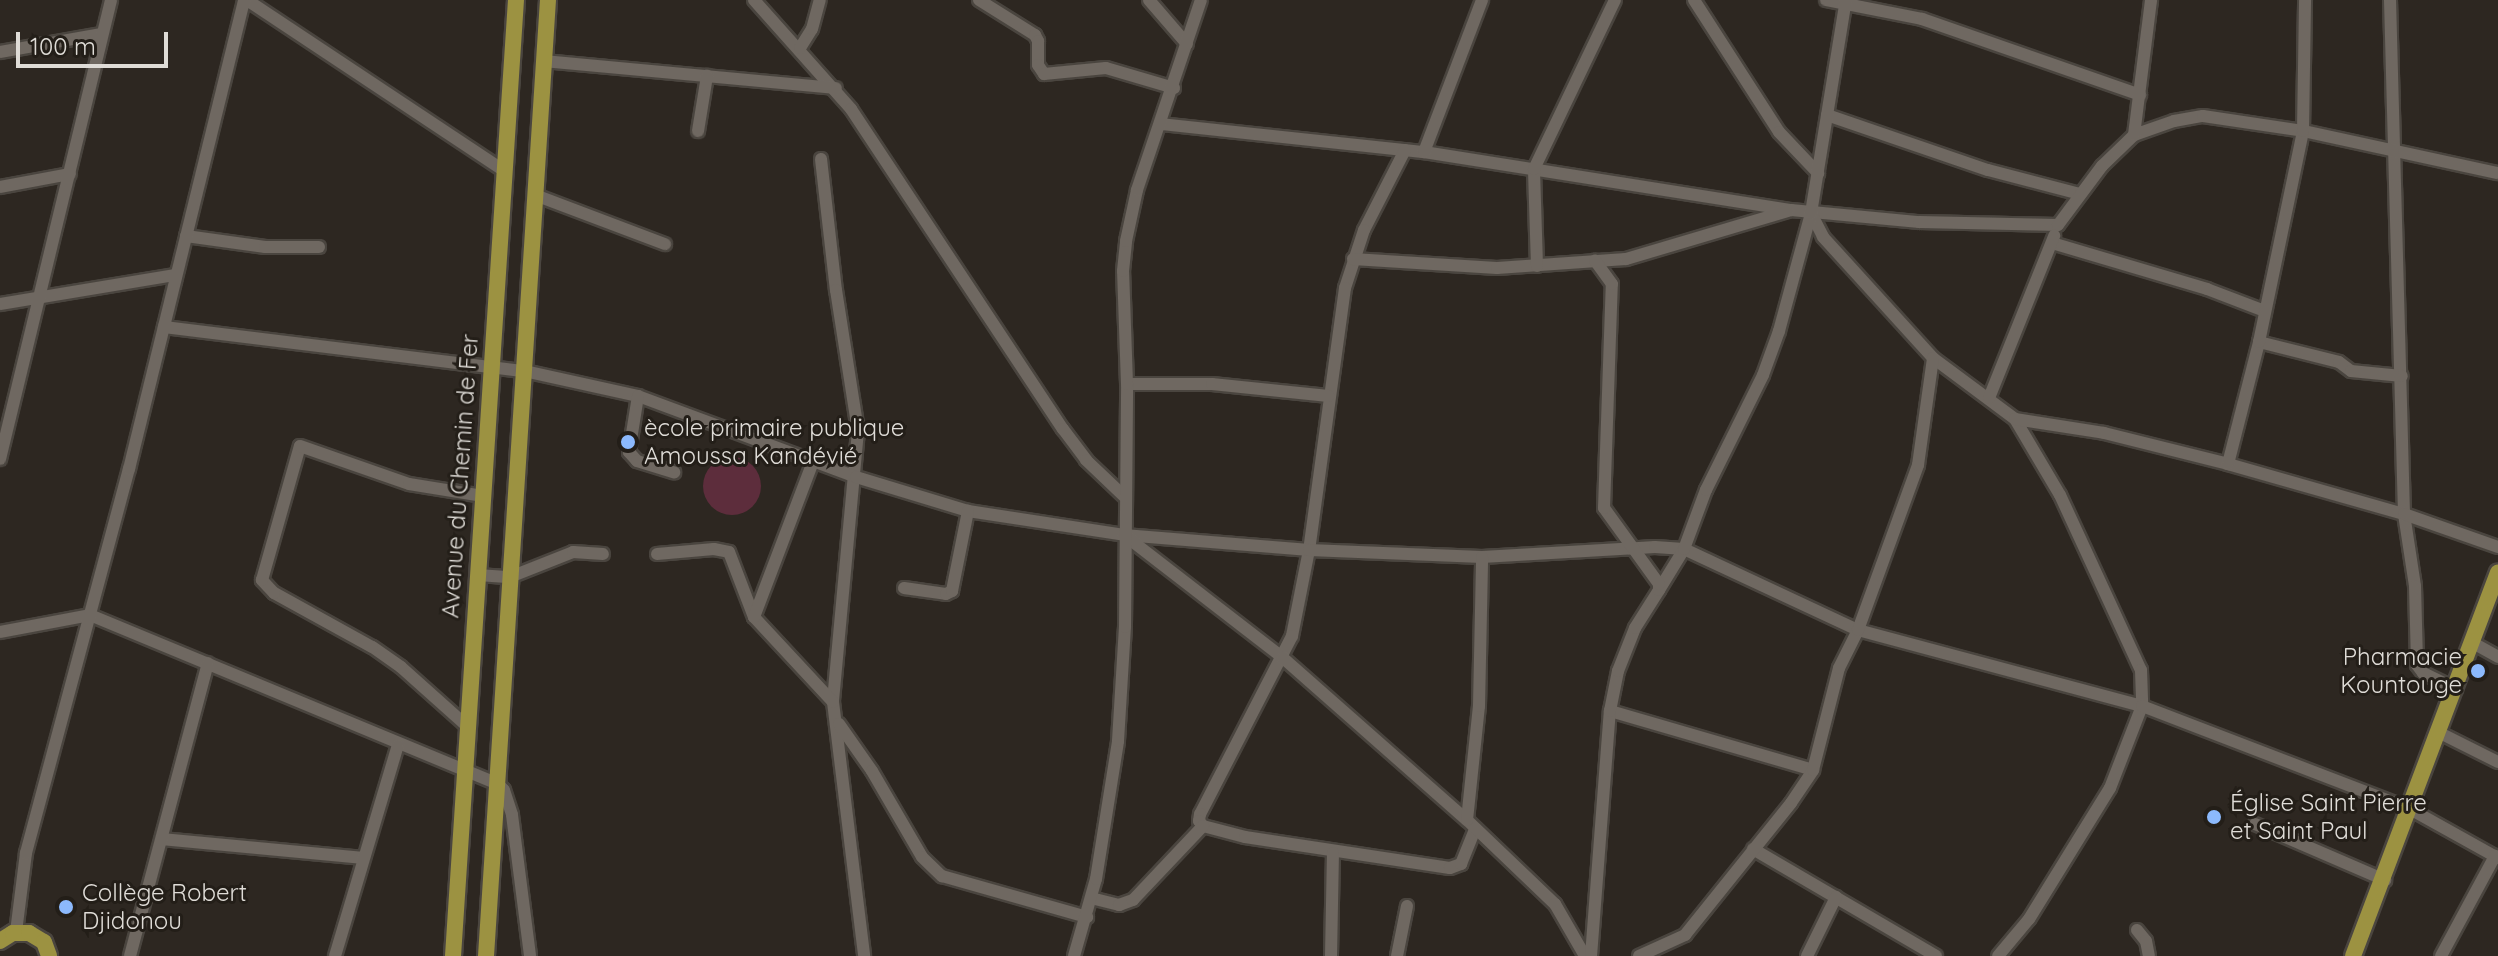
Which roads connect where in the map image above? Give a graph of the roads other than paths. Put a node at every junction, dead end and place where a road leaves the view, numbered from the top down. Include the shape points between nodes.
1 (111, 0) edge
2 (245, 0) edge
3 (516, 0) edge
4 (548, 0) edge
5 (754, 0) edge
6 (820, 0) edge
7 (979, 0) edge
8 (1149, 0) edge
9 (1201, 0) edge
10 (1482, 0) edge
11 (1615, 0) edge
12 (1694, 0) edge
13 (1826, 0) edge
14 (2151, 0) edge
15 (2305, 0) edge
16 (2390, 0) edge
17 (1845, 3) edge
18 (101, 34) junction
19 (1187, 44) junction
20 (800, 48) junction
21 (0, 52) edge
22 (544, 61) junction
23 (707, 76) junction
24 (836, 88) junction
25 (1174, 88) junction
26 (2140, 95) junction
27 (1827, 115) junction
28 (1161, 124) junction
29 (698, 131) dead end
30 (2303, 131) junction
31 (2134, 135) junction
32 (1405, 150) junction
33 (2393, 151) junction
34 (1424, 152) junction
35 (821, 159) dead end
36 (1534, 169) junction
37 (504, 171) junction
38 (1818, 173) junction
39 (2498, 173) edge
40 (70, 174) junction
41 (0, 187) edge
42 (2080, 194) junction
43 (535, 195) junction
44 (1791, 210) junction
45 (1811, 213) junction
46 (2058, 225) junction
47 (186, 236) junction
48 (2052, 243) junction
49 (665, 244) dead end
50 (319, 247) dead end
51 (1353, 259) junction
52 (1626, 259) junction
53 (1595, 261) junction
54 (1537, 266) junction
55 (176, 275) junction
56 (1612, 284) junction
57 (42, 295) junction
58 (0, 304) edge
59 (2265, 311) junction
60 (164, 327) junction
61 (2259, 342) junction
62 (1933, 358) junction
63 (492, 367) junction
64 (524, 371) junction
65 (2402, 376) junction
66 (1127, 384) junction
67 (638, 396) junction
68 (1328, 396) junction
69 (1989, 398) junction
70 (7, 414) edge
71 (2015, 419) junction
72 (0, 459) edge
73 (813, 462) junction
74 (2228, 464) junction
75 (674, 472) dead end
76 (856, 477) junction
77 (483, 496) junction
78 (1124, 496) junction
79 (968, 511) junction
80 (2404, 514) junction
81 (1124, 535) junction
82 (2498, 547) edge
83 (1632, 548) junction
84 (1684, 549) junction
85 (1309, 550) junction
86 (603, 554) dead end
87 (657, 554) dead end
88 (1482, 557) junction
89 (2498, 573) edge
90 (478, 575) junction
91 (510, 577) junction
92 (904, 588) dead end
93 (1659, 590) junction
94 (90, 615) junction
95 (754, 617) junction
96 (1858, 630) junction
97 (0, 632) edge
98 (2473, 643) junction
99 (2498, 657) edge
100 (1283, 658) junction
101 (208, 663) junction
102 (2456, 689) junction
103 (833, 702) junction
104 (2142, 706) junction
105 (1610, 711) junction
106 (837, 721) junction
107 (468, 727) junction
108 (2438, 732) junction
109 (398, 745) junction
110 (2498, 762) edge
111 (1813, 770) junction
112 (465, 773) junction
113 (498, 784) junction
114 (2410, 809) junction
115 (2255, 824) dead end
116 (1471, 825) junction
117 (1203, 826) junction
118 (162, 839) junction
119 (1753, 849) junction
120 (1333, 853) junction
121 (2497, 857) edge
122 (363, 858) junction
123 (2385, 880) junction
124 (1836, 897) junction
125 (1091, 898) junction
126 (1407, 906) dead end
127 (1087, 917) junction
128 (2137, 930) dead end
129 (16, 932) junction
130 (0, 941) edge
131 (48, 951) edge
132 (64, 956) edge
133 (130, 956) edge
134 (335, 956) edge
135 (453, 956) edge
136 (486, 956) edge
137 (530, 956) edge
138 (864, 956) edge
139 (1074, 956) edge
140 (1331, 956) edge
141 (1397, 956) edge
142 (1588, 956) edge
143 (1639, 956) edge
144 (1807, 956) edge
145 (1936, 956) edge
146 (1998, 956) edge
147 (2149, 956) edge
148 (2353, 956) edge
149 (2441, 956) edge

1 - 18 street
2 - 37 street
2 - 47 street
3 - 37 main road, Avenue du Chemin de Fer
4 - 22 main road
5 - 20 street
6 - 20 street
7 - 25 street via 1035,35 1044,74 1098,68
8 - 19 street
9 - 19 street
10 - 34 street
11 - 36 street
12 - 38 street via 1779,132
13 - 17 street
14 - 26 street
15 - 30 street
16 - 33 street
17 - 26 street via 1922,19
17 - 27 street
18 - 21 street
18 - 40 street
19 - 25 street
20 - 24 street
22 - 23 street
22 - 43 main road
23 - 24 street
23 - 29 street
24 - 78 street via 1055,418 1086,460
25 - 28 street
26 - 31 street
27 - 38 street
27 - 42 street via 1988,170
28 - 32 street
28 - 66 street via 1137,190 1124,255
30 - 31 street via 2203,116
30 - 33 street
30 - 59 street
31 - 42 street
32 - 34 street
32 - 51 street
33 - 39 street
33 - 65 street
34 - 36 street
35 - 76 street via 858,431
36 - 44 street
36 - 54 street
37 - 63 main road, Avenue du Chemin de Fer
38 - 45 street
40 - 41 street
40 - 57 street
42 - 46 street
43 - 49 street
43 - 64 main road
44 - 45 street
44 - 52 street
45 - 46 street
45 - 62 street via 1823,237
45 - 84 street via 1771,355
46 - 48 street
47 - 50 street via 265,247
47 - 55 street
48 - 59 street
48 - 69 street
51 - 54 street
51 - 68 street
52 - 53 street
52 - 56 street
53 - 54 street
53 - 56 street
55 - 57 street
55 - 60 street
56 - 83 street via 1604,508
57 - 58 street
57 - 70 street
59 - 61 street
60 - 63 street
60 - 94 street
61 - 65 street via 2339,362 2351,371
61 - 74 street
62 - 69 street
62 - 96 street via 1918,465
63 - 64 street
63 - 77 main road, Avenue du Chemin de Fer
64 - 67 street
64 - 91 main road
65 - 80 street
66 - 68 street via 1212,384
66 - 78 street
67 - 73 street
67 - 75 street via 629,452 637,461
68 - 85 street
69 - 71 street
70 - 72 street
71 - 74 street via 2104,433
71 - 104 street via 2060,495 2141,670
73 - 76 street
73 - 95 street
74 - 80 street
76 - 79 street
76 - 103 street
77 - 90 main road, Avenue du Chemin de Fer
77 - 107 street via 409,484 300,446 262,580 274,593 401,667
78 - 81 street
79 - 81 street
79 - 92 street via 952,591
80 - 82 street
80 - 102 street via 2415,586 2417,665
81 - 85 street
81 - 100 street
81 - 125 street via 1118,741
83 - 84 street
83 - 88 street
83 - 93 street
84 - 93 street
84 - 96 street
85 - 88 street
85 - 100 street
86 - 91 street via 573,552
87 - 95 street via 729,552
88 - 116 street
89 - 98 main road
90 - 91 street
90 - 107 main road, Avenue du Chemin de Fer
91 - 113 main road
93 - 105 street via 1635,628
94 - 97 street
94 - 101 street
94 - 129 street via 26,853
95 - 103 street
96 - 104 street
96 - 111 street via 1839,668
98 - 99 street
98 - 102 main road
100 - 116 street
100 - 117 street via 1200,814
101 - 109 street
101 - 118 street
102 - 108 main road
103 - 106 street
104 - 114 street
104 - 146 street via 2110,788 2029,919
105 - 111 street
105 - 142 street
106 - 127 street via 922,857 942,876
106 - 138 street
107 - 112 main road, Avenue du Chemin de Fer
108 - 110 street
108 - 114 main road
109 - 112 street
109 - 122 street
111 - 119 street
112 - 113 street
112 - 135 main road, Avenue du Chemin de Fer
113 - 136 main road
113 - 137 street via 512,815
114 - 121 street
114 - 123 main road
115 - 123 street
116 - 120 street via 1457,867
116 - 142 street via 1555,904
117 - 120 street
117 - 125 street via 1133,900 1119,905
118 - 122 street
118 - 133 street
119 - 124 street
119 - 143 street via 1685,935
120 - 140 street
121 - 149 street
122 - 134 street
123 - 148 main road
124 - 144 street
124 - 145 street
125 - 127 street
126 - 141 street
127 - 139 street
128 - 147 street
129 - 130 main road
129 - 131 main road via 33,934
131 - 132 main road

